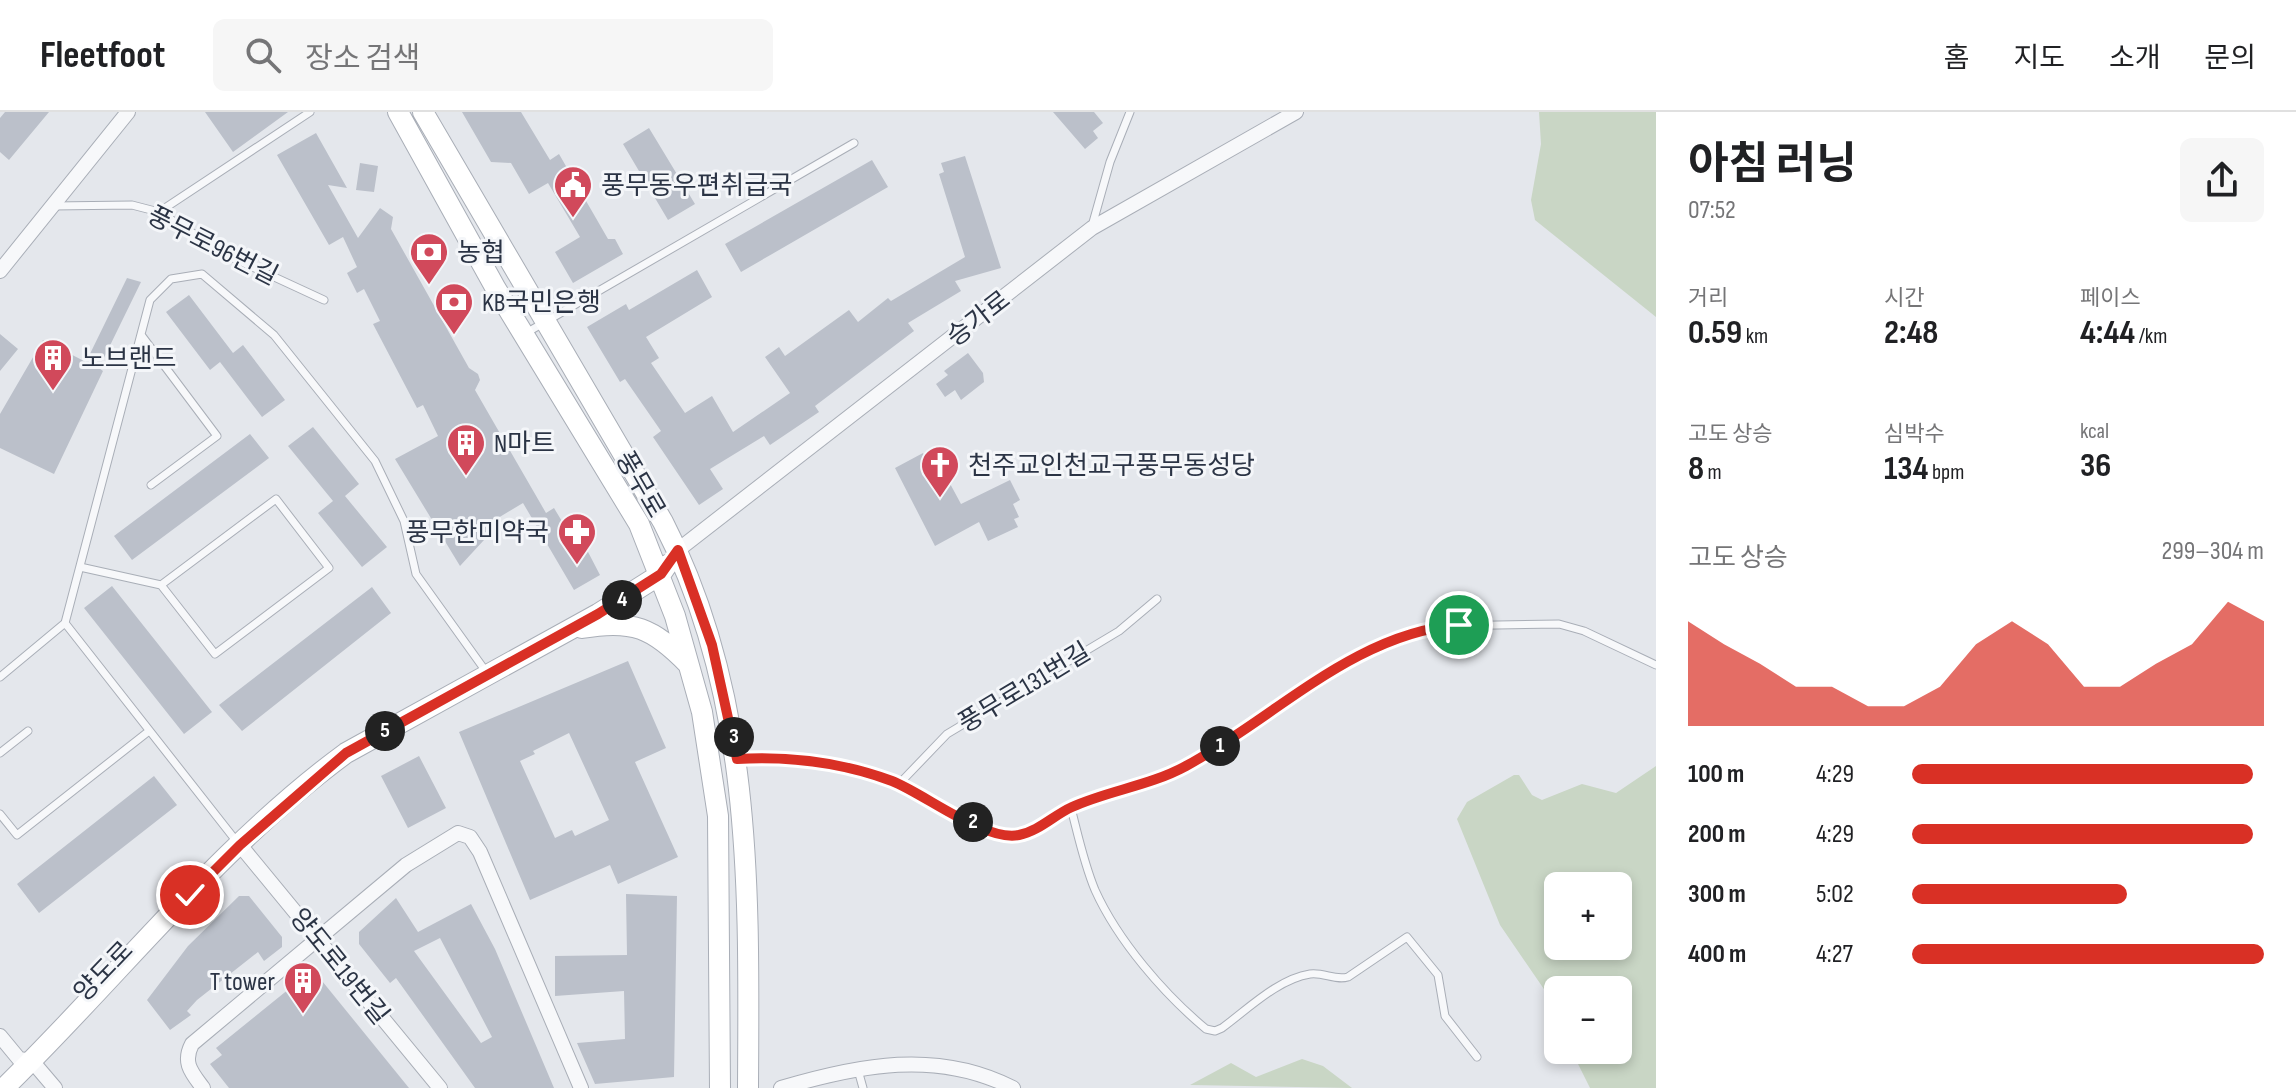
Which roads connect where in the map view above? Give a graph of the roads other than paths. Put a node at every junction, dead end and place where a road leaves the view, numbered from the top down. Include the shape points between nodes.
1 (128, 112) edge
2 (310, 112) edge
3 (398, 112) edge
4 (423, 112) edge
5 (1130, 112) edge
6 (1296, 112) edge
7 (854, 143) dead end
8 (52, 206) junction
9 (159, 212) junction
10 (1092, 228) junction
11 (0, 271) edge
12 (324, 300) dead end
13 (544, 323) junction
14 (524, 334) junction
15 (142, 336) junction
16 (151, 485) dead end
17 (678, 550) junction
18 (80, 567) junction
19 (659, 568) junction
20 (161, 585) junction
21 (1157, 599) dead end
22 (65, 623) junction
23 (570, 629) junction
24 (1656, 665) edge
25 (691, 666) junction
26 (485, 670) junction
27 (0, 677) edge
28 (28, 731) dead end
29 (149, 731) junction
30 (0, 753) edge
31 (737, 759) junction
32 (899, 784) junction
33 (1071, 808) junction
34 (0, 814) edge
35 (237, 841) junction
36 (318, 939) junction
37 (0, 1036) edge
38 (1477, 1057) dead end
39 (26, 1060) junction
40 (858, 1068) junction
41 (0, 1077) edge
42 (4, 1088) edge
43 (55, 1088) edge
44 (203, 1088) edge
45 (440, 1088) edge
46 (581, 1088) edge
47 (720, 1088) edge
48 (748, 1088) edge
49 (781, 1088) edge
50 (863, 1088) edge
51 (1013, 1088) edge

1 - 8 street
2 - 9 lane
3 - 14 street, 풍무로
4 - 13 street, 풍무로
5 - 10 lane
6 - 10 street, 승가로
7 - 13 lane
8 - 9 lane, 풍무로96번길 via 132,205
8 - 11 street
9 - 12 lane, 풍무로96번길 via 231,257
10 - 17 street, 승가로
13 - 14 lane
13 - 17 street, 풍무로
14 - 19 street, 풍무로 via 620,490
15 - 16 lane via 217,436
15 - 18 lane
15 - 26 lane via 150,300 171,279 202,274 274,335 375,461 404,521 416,574
17 - 19 street, 양도로
17 - 31 street, 풍무로 via 712,645
18 - 20 lane
18 - 22 lane
19 - 23 street, 양도로
19 - 25 street, 풍무로
19 - 26 street, 양도로
20 - 20 lane via 276,499 329,568 215,654
21 - 32 lane, 풍무로131번길 via 1119,631 947,734
22 - 27 lane
22 - 29 lane
23 - 25 street via 615,623 645,629
23 - 26 street, 양도로
24 - 33 lane via 1559,624 1441,626 1364,654 1161,778
25 - 47 street, 풍무로 via 712,760 718,816
26 - 35 street, 양도로 via 346,753
28 - 30 lane
29 - 34 lane via 17,835
29 - 35 lane
31 - 32 lane via 809,759
31 - 48 street, 풍무로 via 748,910
32 - 33 lane via 1009,837 1030,832
33 - 38 lane via 1102,905 1138,956 1206,1029 1222,1028 1275,989 1306,975 1348,977 1407,937 1438,975 1445,1016
35 - 36 street, 양도로19번길
35 - 39 street, 양도로
36 - 44 street via 192,1044 188,1067
36 - 45 street, 양도로19번길
36 - 46 street via 429,847 458,833 470,837
37 - 39 street
39 - 41 street, 양도로
39 - 42 street, 양도로
39 - 43 street
40 - 49 street
40 - 50 lane
40 - 51 street via 937,1064 968,1069

